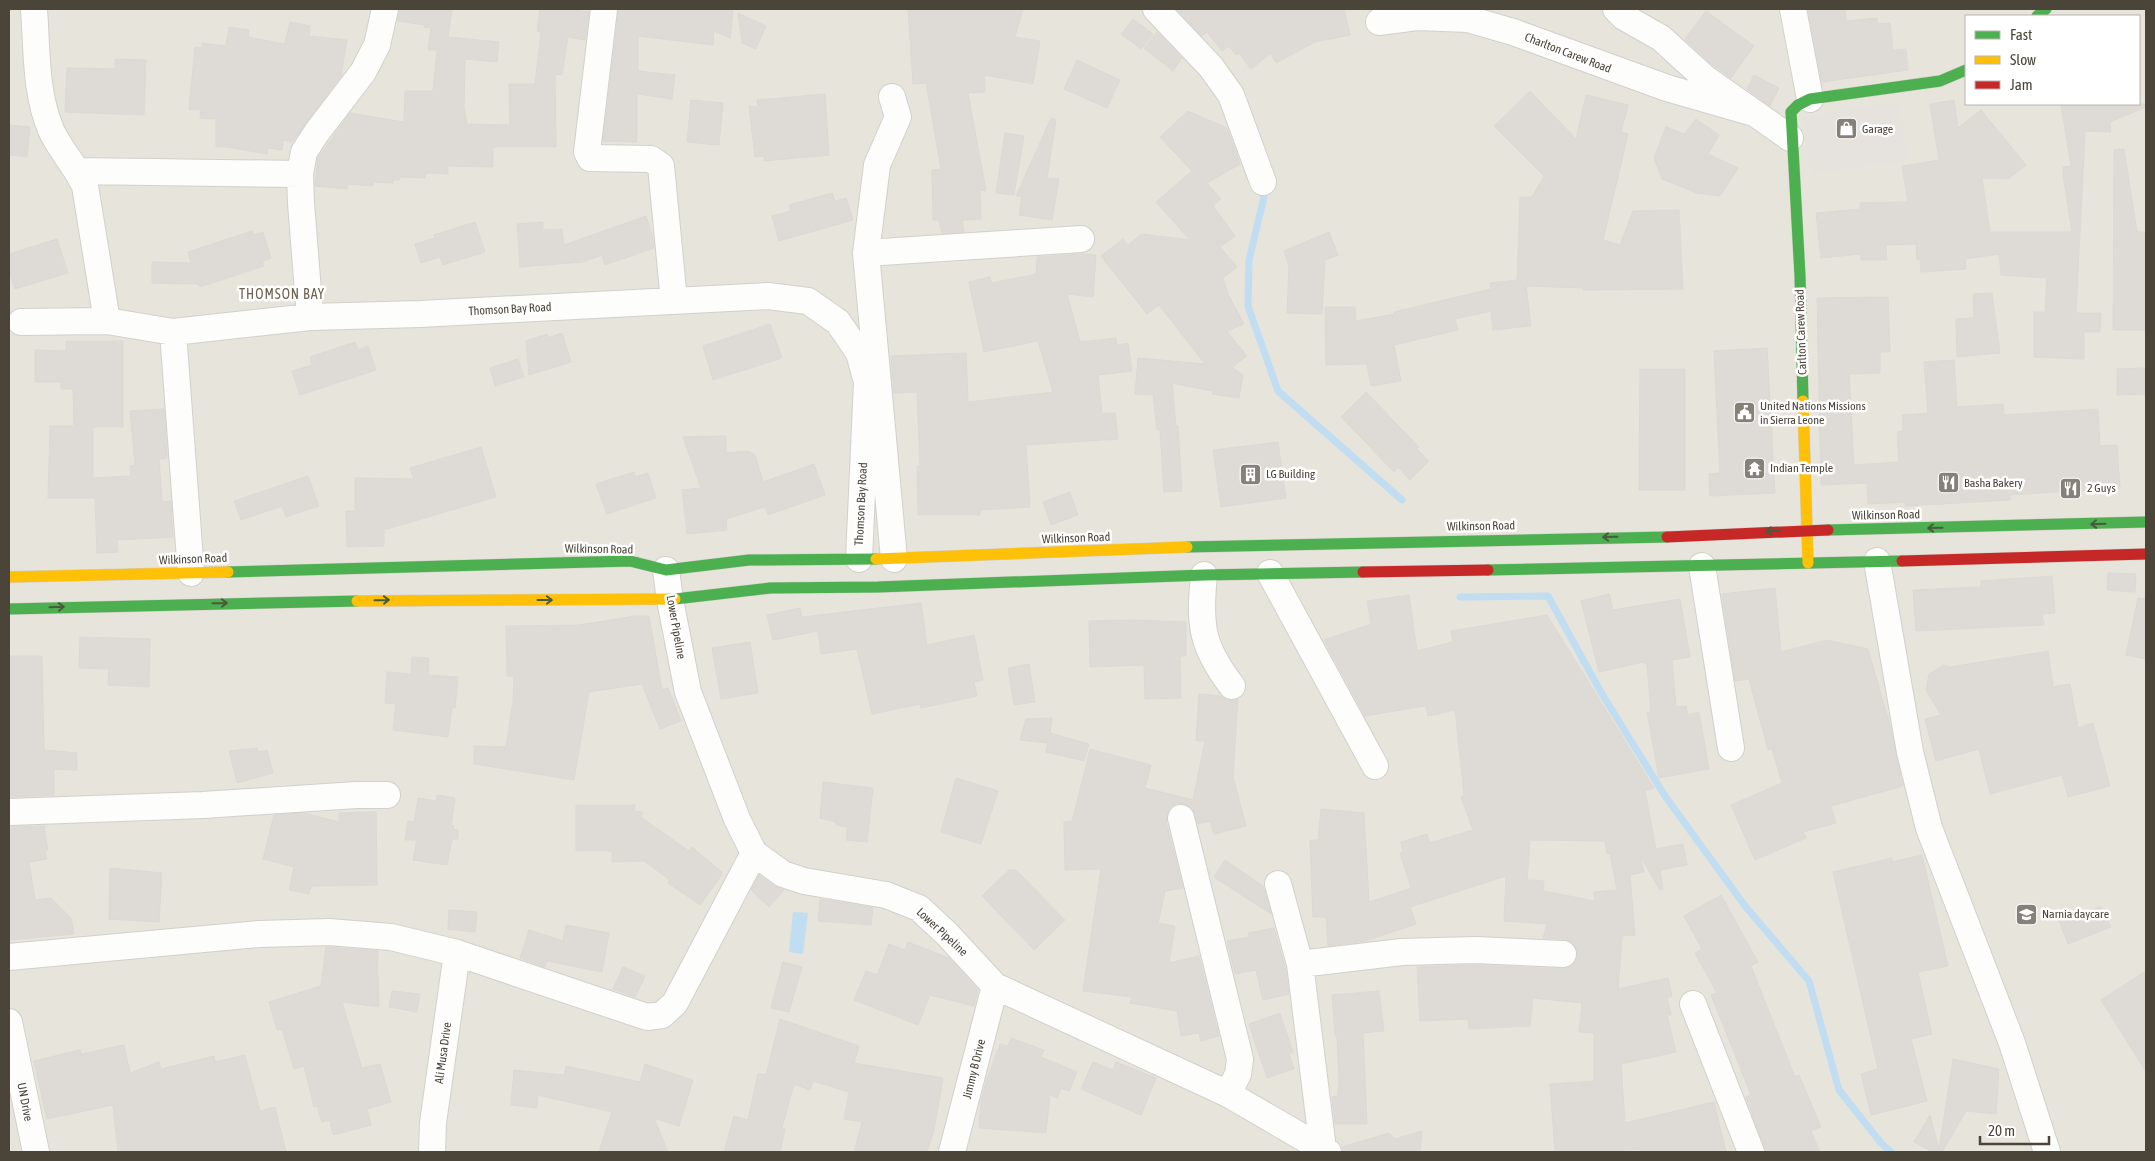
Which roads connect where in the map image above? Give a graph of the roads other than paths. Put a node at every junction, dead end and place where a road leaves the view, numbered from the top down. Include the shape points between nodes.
1 (34, 9) edge
2 (385, 9) edge
3 (604, 9) edge
4 (1156, 9) edge
5 (1616, 9) edge
6 (1793, 9) edge
7 (1379, 22) dead end
8 (1965, 70) edge
9 (892, 97) dead end
10 (1804, 102) junction
11 (1754, 113) junction
12 (1790, 138) junction
13 (79, 171) junction
14 (300, 174) junction
15 (1263, 182) dead end
16 (1081, 239) dead end
17 (866, 253) junction
18 (674, 301) junction
19 (310, 316) junction
20 (21, 322) dead end
21 (107, 322) junction
22 (173, 332) junction
23 (2146, 522) edge
24 (1808, 530) junction
25 (2146, 554) edge
26 (859, 559) junction
27 (894, 559) junction
28 (1877, 561) junction
29 (1808, 563) junction
30 (1702, 566) junction
31 (666, 570) junction
32 (191, 573) junction
33 (1270, 574) junction
34 (1204, 575) junction
35 (9, 577) edge
36 (670, 600) junction
37 (9, 609) edge
38 (1232, 686) dead end
39 (1731, 748) dead end
40 (1375, 766) dead end
41 (387, 795) dead end
42 (9, 812) edge
43 (1181, 818) dead end
44 (754, 853) junction
45 (1278, 884) dead end
46 (457, 953) junction
47 (1563, 954) dead end
48 (9, 957) edge
49 (1300, 964) junction
50 (995, 986) junction
51 (1693, 1004) dead end
52 (9, 1022) edge
53 (1228, 1094) junction
54 (1326, 1150) edge
55 (36, 1152) edge
56 (432, 1152) edge
57 (952, 1152) edge
58 (1751, 1152) edge
59 (2047, 1152) edge

1 - 13 street via 42,107 52,132
2 - 14 street via 377,45 363,72 304,152
3 - 18 street via 587,152 590,158 651,159 661,166
4 - 15 street via 1211,68 1231,95
5 - 11 street via 1661,38 1706,79
6 - 10 street
7 - 11 street, Charlton Carew Road via 1417,17 1468,19 1667,88
8 - 10 main road via 1940,80
9 - 17 street via 898,117 876,165
10 - 12 main road, Carlton Carew Road via 1792,112
11 - 12 street
12 - 24 main road, Carlton Carew Road via 1800,276
13 - 14 street
13 - 21 street via 85,186
14 - 19 street
16 - 17 street
17 - 27 street
18 - 19 street, Thomson Bay Road via 420,314
18 - 26 street, Thomson Bay Road via 768,296 808,301 838,322 859,353 867,382
19 - 22 street, Thomson Bay Road
20 - 21 street, Thomson Bay Road
21 - 22 street, Thomson Bay Road
22 - 32 street
23 -> 24 main road, Wilkinson Road
24 -> 27 main road, Wilkinson Road via 1267,544
24 - 29 main road, Carlton Carew Road
25 - 28 main road
26 - 27 main road, Wilkinson Road
26 - 31 main road, Wilkinson Road via 749,560
28 - 29 main road
28 - 59 street via 1910,752 1929,828 2012,1043
29 - 30 main road
30 - 33 main road
30 - 39 street
31 - 32 main road, Wilkinson Road via 630,561
31 - 36 street, Lower Pipeline
32 - 35 main road, Wilkinson Road
33 - 34 main road
33 - 40 street
34 - 36 main road via 770,588
34 - 38 street via 1201,608 1205,638 1215,664
37 -> 36 main road via 385,600
36 - 44 street, Lower Pipeline via 688,692 737,819
41 - 42 street
43 - 53 street via 1240,1059 1238,1074
44 - 46 street via 675,1003 662,1015 647,1017
44 - 50 street, Lower Pipeline via 784,874 804,881 886,895 919,908
45 - 49 street
46 - 48 street via 391,937 329,932 259,934
46 - 56 street, Ali Musa Drive
47 - 49 street via 1475,950 1402,952
49 - 54 street
50 - 53 street, Lower Pipeline
50 - 57 street, Jimmy B Drive
51 - 58 street
52 - 55 street, UN Drive
53 - 54 street, Lower Pipeline

